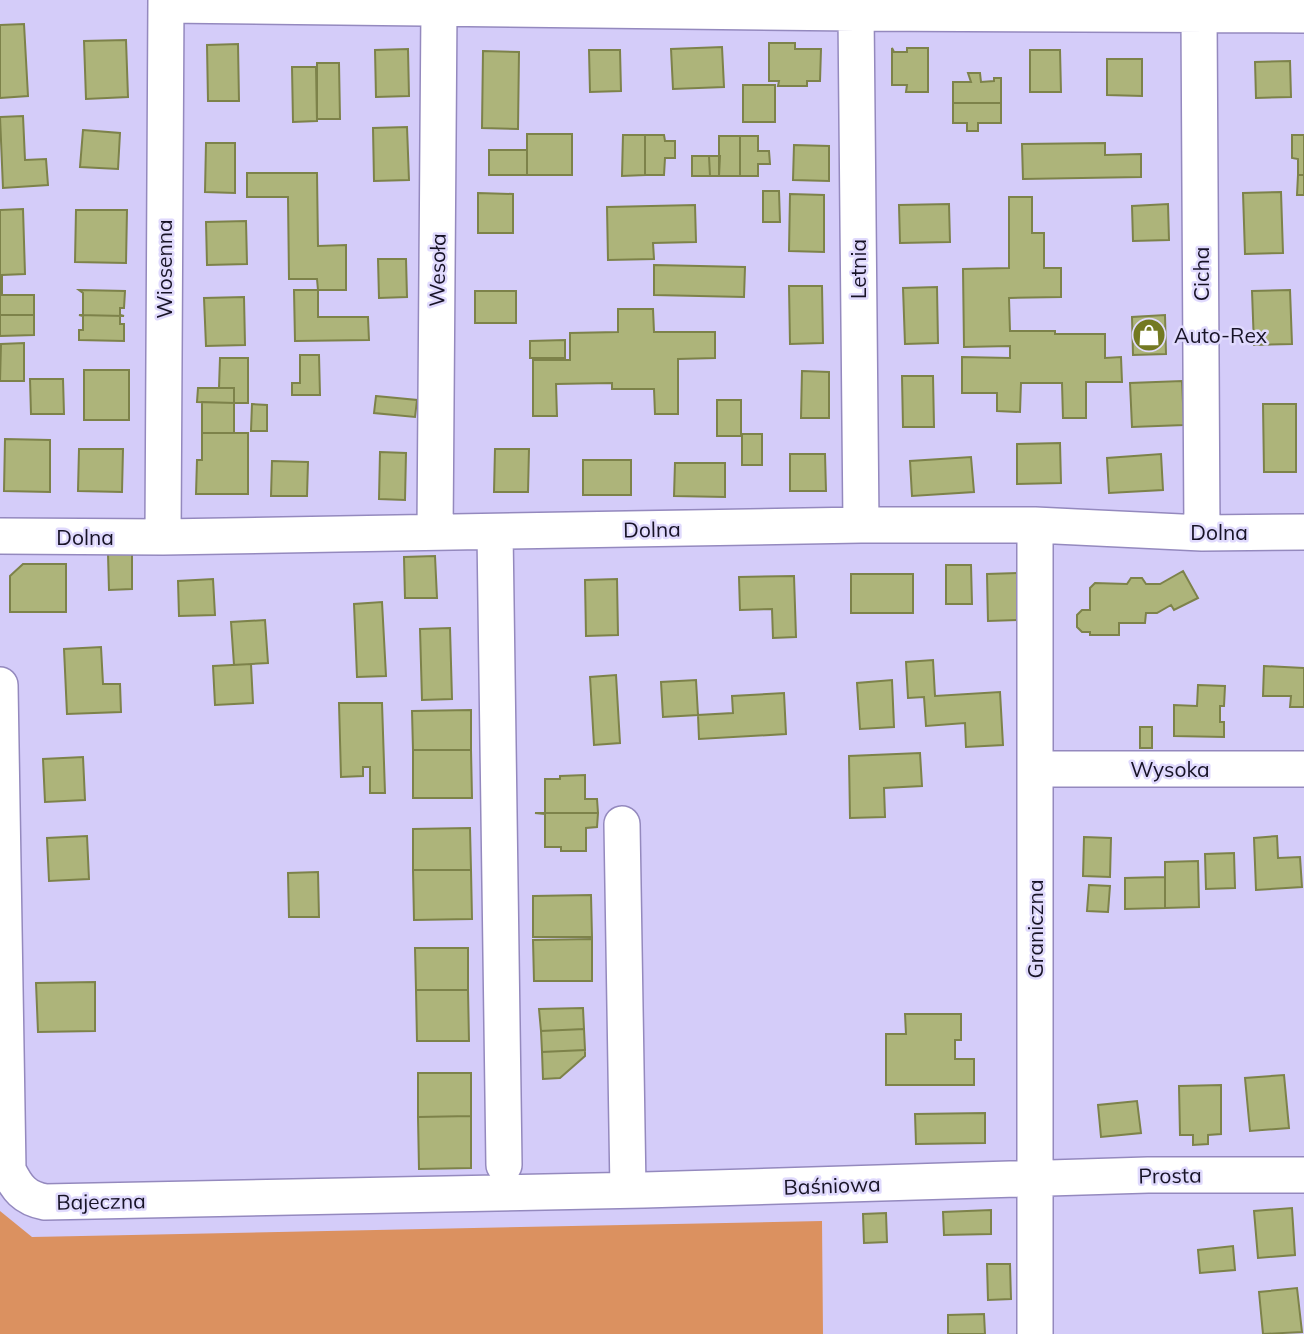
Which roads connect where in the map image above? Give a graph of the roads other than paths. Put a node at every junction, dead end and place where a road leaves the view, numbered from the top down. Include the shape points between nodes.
1 (166, 3) edge
2 (439, 8) junction
3 (856, 13) junction
4 (1199, 15) junction
5 (1304, 15) edge
6 (861, 525) junction
7 (1035, 525) junction
8 (435, 532) junction
9 (495, 532) junction
10 (1304, 532) edge
11 (1202, 533) junction
12 (0, 536) edge
13 (163, 537) junction
14 (0, 685) edge
15 (1035, 769) junction
16 (1304, 769) edge
17 (622, 824) dead end
18 (504, 1165) dead end
19 (1304, 1175) edge
20 (1035, 1180) junction
21 (628, 1190) junction
22 (233, 1198) joint
23 (1035, 1334) edge

1 - 2 street
1 - 13 street, Wiosenna
2 - 3 street
2 - 8 street, Wesoła
3 - 4 street
3 - 6 street, Letnia
4 - 5 street
4 - 11 street, Cicha
6 - 7 street, Dolna
6 - 9 street, Dolna
7 - 11 street, Dolna
7 - 15 street, Graniczna
8 - 9 street, Dolna
8 - 13 street, Dolna
9 - 18 street
10 - 11 street, Dolna
12 - 13 street, Dolna
14 - 22 street, Bajeczna via 8,1170 18,1190 45,1202
15 - 16 street, Wysoka
15 - 20 street, Graniczna
17 - 21 street
19 - 20 street, Prosta
20 - 21 street, Baśniowa
20 - 23 street, Graniczna
21 - 22 street, Baśniowa

